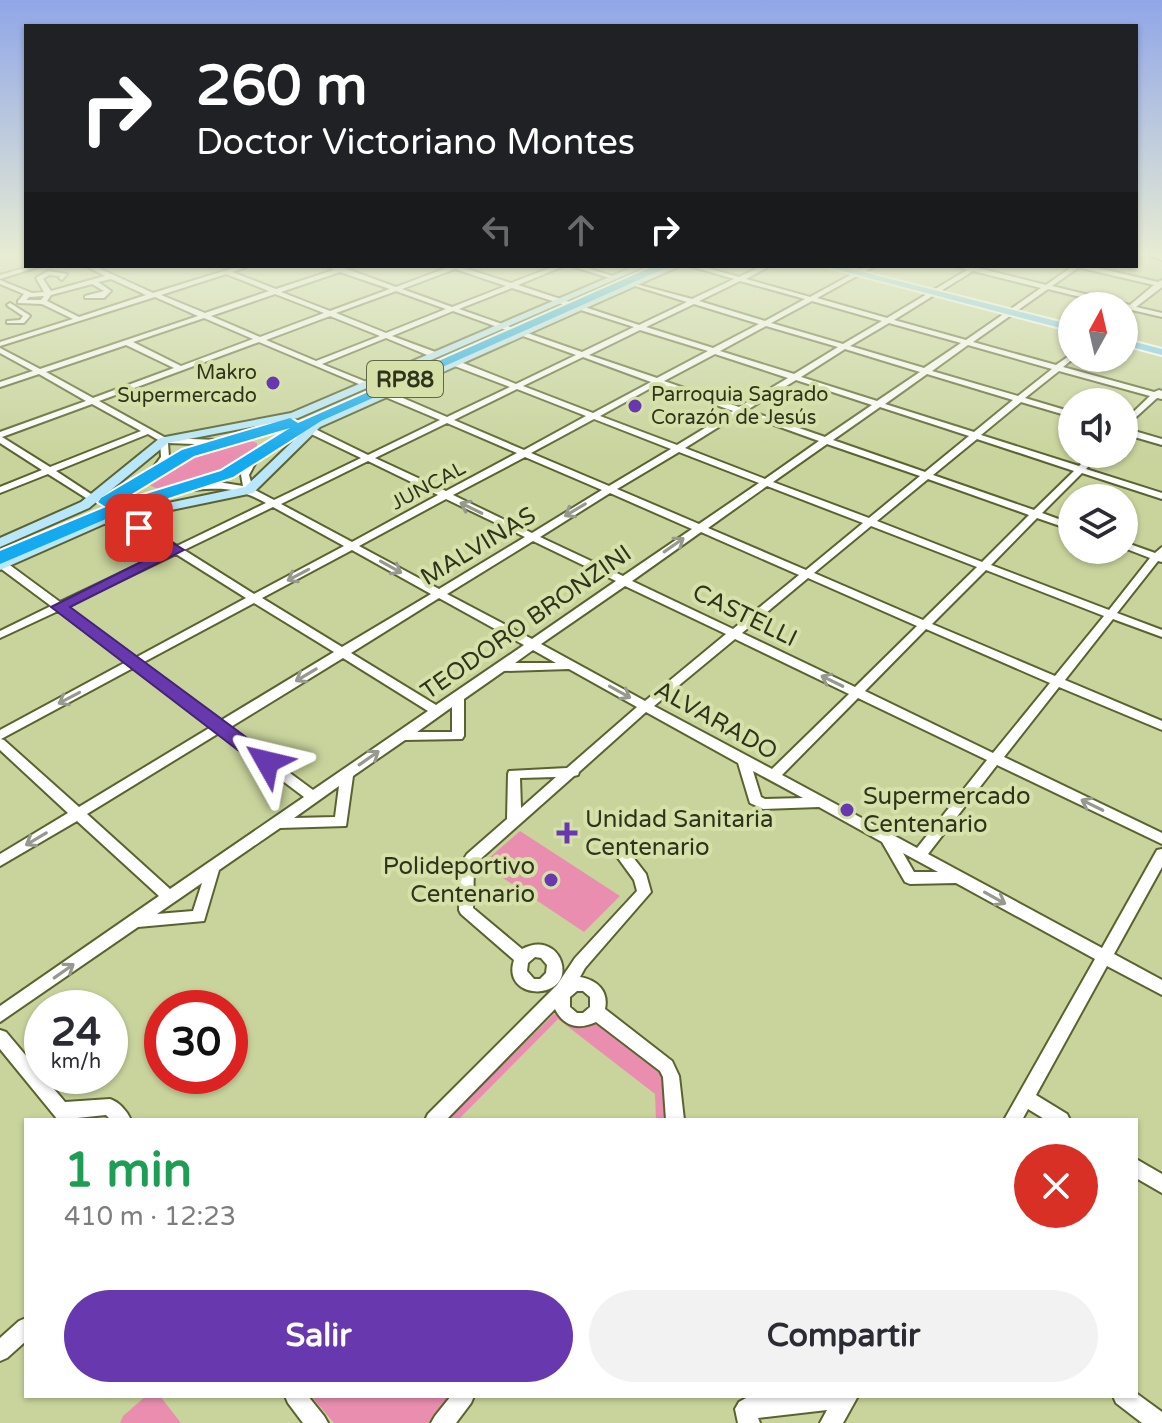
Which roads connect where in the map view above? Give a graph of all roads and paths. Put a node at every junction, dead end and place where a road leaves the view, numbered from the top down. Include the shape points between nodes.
1 (68, 322) edge
2 (183, 322) edge
3 (221, 322) edge
4 (304, 322) edge
5 (352, 322) edge
6 (420, 322) edge
7 (491, 322) edge
8 (530, 322) edge
9 (625, 322) edge
10 (650, 322) edge
11 (760, 322) edge
12 (768, 322) edge
13 (884, 322) edge
14 (897, 322) edge
15 (994, 322) edge
16 (765, 324) junction
17 (640, 327) junction
18 (512, 330) junction
19 (386, 336) junction
20 (259, 339) junction
21 (127, 342) junction
22 (966, 342) junction
23 (0, 344) edge
24 (1138, 346) edge
25 (844, 347) junction
26 (0, 350) edge
27 (714, 351) junction
28 (1162, 352) edge
29 (435, 355) junction
30 (582, 355) junction
31 (16, 359) junction
32 (317, 363) junction
33 (455, 363) junction
34 (0, 364) edge
35 (180, 368) junction
36 (1058, 368) joint
37 (40, 371) junction
38 (924, 371) junction
39 (1074, 372) edge
40 (794, 377) junction
41 (658, 381) junction
42 (0, 385) edge
43 (366, 385) junction
44 (517, 386) junction
45 (1160, 393) edge
46 (386, 394) junction
47 (1019, 400) junction
48 (92, 401) junction
49 (877, 404) junction
50 (740, 410) junction
51 (1058, 411) edge
52 (1138, 415) edge
53 (294, 416) junction
54 (594, 416) junction
55 (447, 420) junction
56 (313, 428) junction
57 (149, 431) junction
58 (1138, 434) edge
59 (975, 436) junction
60 (0, 437) edge
61 (164, 440) junction
62 (232, 440) junction
63 (825, 440) junction
64 (1162, 442) edge
65 (679, 447) junction
66 (525, 453) junction
67 (259, 454) junction
68 (368, 458) junction
69 (1080, 470) junction
70 (48, 471) junction
71 (926, 476) junction
72 (147, 477) junction
73 (766, 481) junction
74 (186, 489) junction
75 (610, 489) junction
76 (0, 490) edge
77 (249, 490) junction
78 (163, 495) junction
79 (446, 495) junction
80 (1162, 496) edge
81 (94, 500) junction
82 (274, 503) junction
83 (76, 511) junction
84 (1036, 514) junction
85 (121, 516) junction
86 (871, 522) junction
87 (1058, 522) edge
88 (94, 524) junction
89 (700, 528) junction
90 (532, 537) junction
91 (0, 543) edge
92 (352, 546) junction
93 (1138, 549) edge
94 (176, 550) junction
95 (1160, 555) edge
96 (1, 560) edge
97 (984, 566) junction
98 (807, 574) junction
99 (624, 581) junction
100 (439, 594) junction
101 (254, 598) junction
102 (59, 607) junction
103 (1111, 614) junction
104 (925, 624) junction
105 (734, 634) junction
106 (1162, 634) edge
107 (0, 635) edge
108 (532, 644) junction
109 (343, 652) junction
110 (134, 663) junction
111 (571, 666) junction
112 (500, 667) junction
113 (1058, 681) junction
114 (857, 693) junction
115 (458, 696) junction
116 (646, 706) junction
117 (437, 711) junction
118 (1162, 726) edge
119 (220, 727) junction
120 (0, 735) edge
121 (401, 736) junction
122 (0, 743) edge
123 (995, 759) junction
124 (744, 760) junction
125 (573, 772) junction
126 (347, 774) junction
127 (773, 776) junction
128 (313, 797) junction
129 (821, 802) junction
130 (78, 813) junction
131 (514, 822) junction
132 (276, 823) junction
133 (888, 839) junction
134 (1162, 839) edge
135 (617, 847) dead end
136 (1162, 854) edge
137 (918, 856) junction
138 (0, 861) edge
139 (213, 867) junction
140 (959, 878) junction
141 (170, 897) junction
142 (135, 922) junction
143 (1104, 957) junction
144 (522, 958) junction
145 (559, 987) junction
146 (1162, 988) edge
147 (596, 1012) junction
148 (0, 1015) edge
149 (0, 1037) edge
150 (1026, 1098) junction
151 (675, 1113) edge
152 (65, 1115) edge
153 (120, 1118) edge
154 (436, 1118) edge
155 (1014, 1118) edge
156 (1058, 1118) edge
157 (1138, 1169) edge
158 (1162, 1184) edge
159 (24, 1329) edge
160 (3, 1343) edge
161 (297, 1398) edge
162 (462, 1398) edge
163 (840, 1398) edge
164 (847, 1398) edge
165 (1126, 1398) edge
166 (317, 1423) edge
167 (442, 1423) edge
168 (749, 1423) edge
169 (831, 1423) edge
170 (1159, 1423) edge

1 - 23 street
2 - 21 street
3 - 20 street
4 - 20 street
5 - 19 street
6 - 19 street
7 - 18 street
8 - 18 highway, RP88
9 - 17 street
10 - 17 street
11 - 16 street
12 - 16 street, JUNCAL
13 - 25 street, MALVINAS
14 - 22 street
15 - 22 street, TEODORO BRONZINI
16 - 25 street
16 - 27 street, JUNCAL
17 - 27 street
17 - 30 street
18 - 29 street
18 - 30 street
18 - 33 street
18 - 62 highway, RP88 via 301,419
18 - 67 highway, RP88 via 316,418
19 - 29 street
19 - 32 street
20 - 32 street
20 - 35 street
21 - 35 street
21 - 37 street
22 - 36 street
22 - 38 street, TEODORO BRONZINI
24 - 28 main road
25 - 38 street
25 - 40 street, MALVINAS
26 - 31 street
27 - 40 street
27 - 41 street, JUNCAL
29 - 43 street
30 - 41 street
30 - 44 street
31 - 34 street
31 - 37 street
32 - 43 street
33 - 44 street
33 - 46 street
35 - 48 street
36 - 47 street
37 - 42 street
37 - 48 street
38 - 47 street
38 - 49 street, TEODORO BRONZINI
39 - 45 street
40 - 49 street
40 - 50 street, MALVINAS
41 - 50 street
41 - 54 street, JUNCAL
43 - 53 street
44 - 54 street
44 - 55 street
45 - 52 street
46 - 55 street
46 - 56 street
47 - 51 street
47 - 59 street
48 - 57 street
48 - 60 street
49 - 59 street
49 - 63 street, TEODORO BRONZINI
50 - 63 street
50 - 65 street, MALVINAS
53 - 61 street
53 - 62 street
54 - 65 street
54 - 66 street, JUNCAL
55 - 66 street
55 - 68 street
56 - 67 street
56 - 68 street, CASTELLI
56 - 77 street
57 - 61 street
57 - 70 street
58 - 64 street
59 - 69 street
59 - 71 street
60 - 70 street
61 - 62 street
61 - 72 street via 165,457
61 - 81 street
62 - 67 highway via 262,441
62 - 72 highway, RP88 via 179,458
63 - 71 street
63 - 73 street, TEODORO BRONZINI
65 - 73 street
65 - 75 street, MALVINAS
66 - 75 street
66 - 79 street, JUNCAL
67 - 74 highway, RP88 via 227,474
67 - 77 street via 245,475
68 - 79 street, CASTELLI
68 - 82 street
69 - 80 street
69 - 84 street
70 - 76 street
70 - 81 street
71 - 84 street
71 - 86 street
72 - 74 highway, RP88 via 147,490
72 - 83 street
72 - 96 highway, RP88
73 - 86 street
73 - 89 street, TEODORO BRONZINI
74 - 77 street, ALVARADO via 218,485
74 - 78 highway, RP88
75 - 89 street
75 -> 90 street, MALVINAS
77 - 82 street, ALVARADO
77 - 85 street
78 - 88 street
78 - 96 highway, RP88 via 97,516
90 -> 79 street, CASTELLI
79 - 92 street, JUNCAL
81 - 83 street
82 - 92 street, ALVARADO
82 - 94 street
83 - 91 street
84 - 87 street
84 - 97 street
85 - 88 street
85 - 94 street
86 - 97 street
86 - 98 street
88 - 96 street
89 - 98 street
99 -> 89 street, TEODORO BRONZINI
90 - 99 street, CASTELLI
90 - 100 street, MALVINAS
92 -> 100 street, ALVARADO
92 -> 101 street, JUNCAL
93 - 95 street
94 - 101 street
94 - 102 street
95 - 103 street
96 - 102 street
97 - 103 street
97 - 104 street
98 - 104 street
98 - 105 street
99 - 105 street, CASTELLI
99 - 108 street, TEODORO BRONZINI
100 - 108 street, ALVARADO
100 - 109 street, MALVINAS
101 - 109 street
101 - 110 street, JUNCAL
102 - 107 street
102 - 110 street
103 - 106 street
103 - 113 street
104 - 113 street
104 - 114 street
114 -> 105 street, CASTELLI
105 - 116 street
108 - 111 street, ALVARADO
108 - 112 street, TEODORO BRONZINI
109 - 117 street
109 -> 119 street, MALVINAS
110 - 119 street
110 -> 120 street, JUNCAL
111 - 112 street
111 -> 116 street, ALVARADO
112 - 115 street, TEODORO BRONZINI
113 - 118 street
113 - 123 street
114 - 123 street, CASTELLI
114 - 127 street
115 - 117 street, TEODORO BRONZINI
115 - 121 street via 458,736
116 - 124 street, ALVARADO
116 - 125 street
117 - 121 street, TEODORO BRONZINI
119 - 128 street
119 - 130 street, MALVINAS
126 -> 121 street, TEODORO BRONZINI
122 - 130 street
134 -> 123 street, CASTELLI
123 - 137 street
124 - 127 street, ALVARADO
124 - 129 street via 755,800
125 - 131 street
125 - 131 street via 514,774
126 - 128 street, TEODORO BRONZINI
126 - 132 street via 341,822
127 - 129 street, ALVARADO
128 - 132 street, TEODORO BRONZINI
129 - 133 street, ALVARADO
130 -> 138 street, MALVINAS
130 - 141 street
131 - 144 street via 469,861 465,904 470,916
132 - 139 street, TEODORO BRONZINI
133 - 137 street, ALVARADO
133 - 140 street via 910,878
135 - 145 street via 641,878 644,892
136 - 143 street
137 - 140 street, ALVARADO
139 - 141 street, TEODORO BRONZINI
139 - 142 street via 199,917
140 -> 143 street, ALVARADO
141 - 142 street, TEODORO BRONZINI
148 -> 142 street, TEODORO BRONZINI
143 - 146 street, ALVARADO
143 - 150 street
144 - 145 street via 517,968 525,982
144 - 145 street via 533,952 550,956
145 - 147 street via 569,1016 582,1019
145 - 147 street via 594,989 600,999
145 - 154 street
147 - 151 street via 666,1066
149 - 152 street
150 - 155 street
150 - 156 street
152 - 153 street via 110,1107
157 - 158 street
159 - 160 street
161 - 166 street
162 - 167 street
163 - 168 street via 746,1409
164 - 169 street
165 - 170 street

